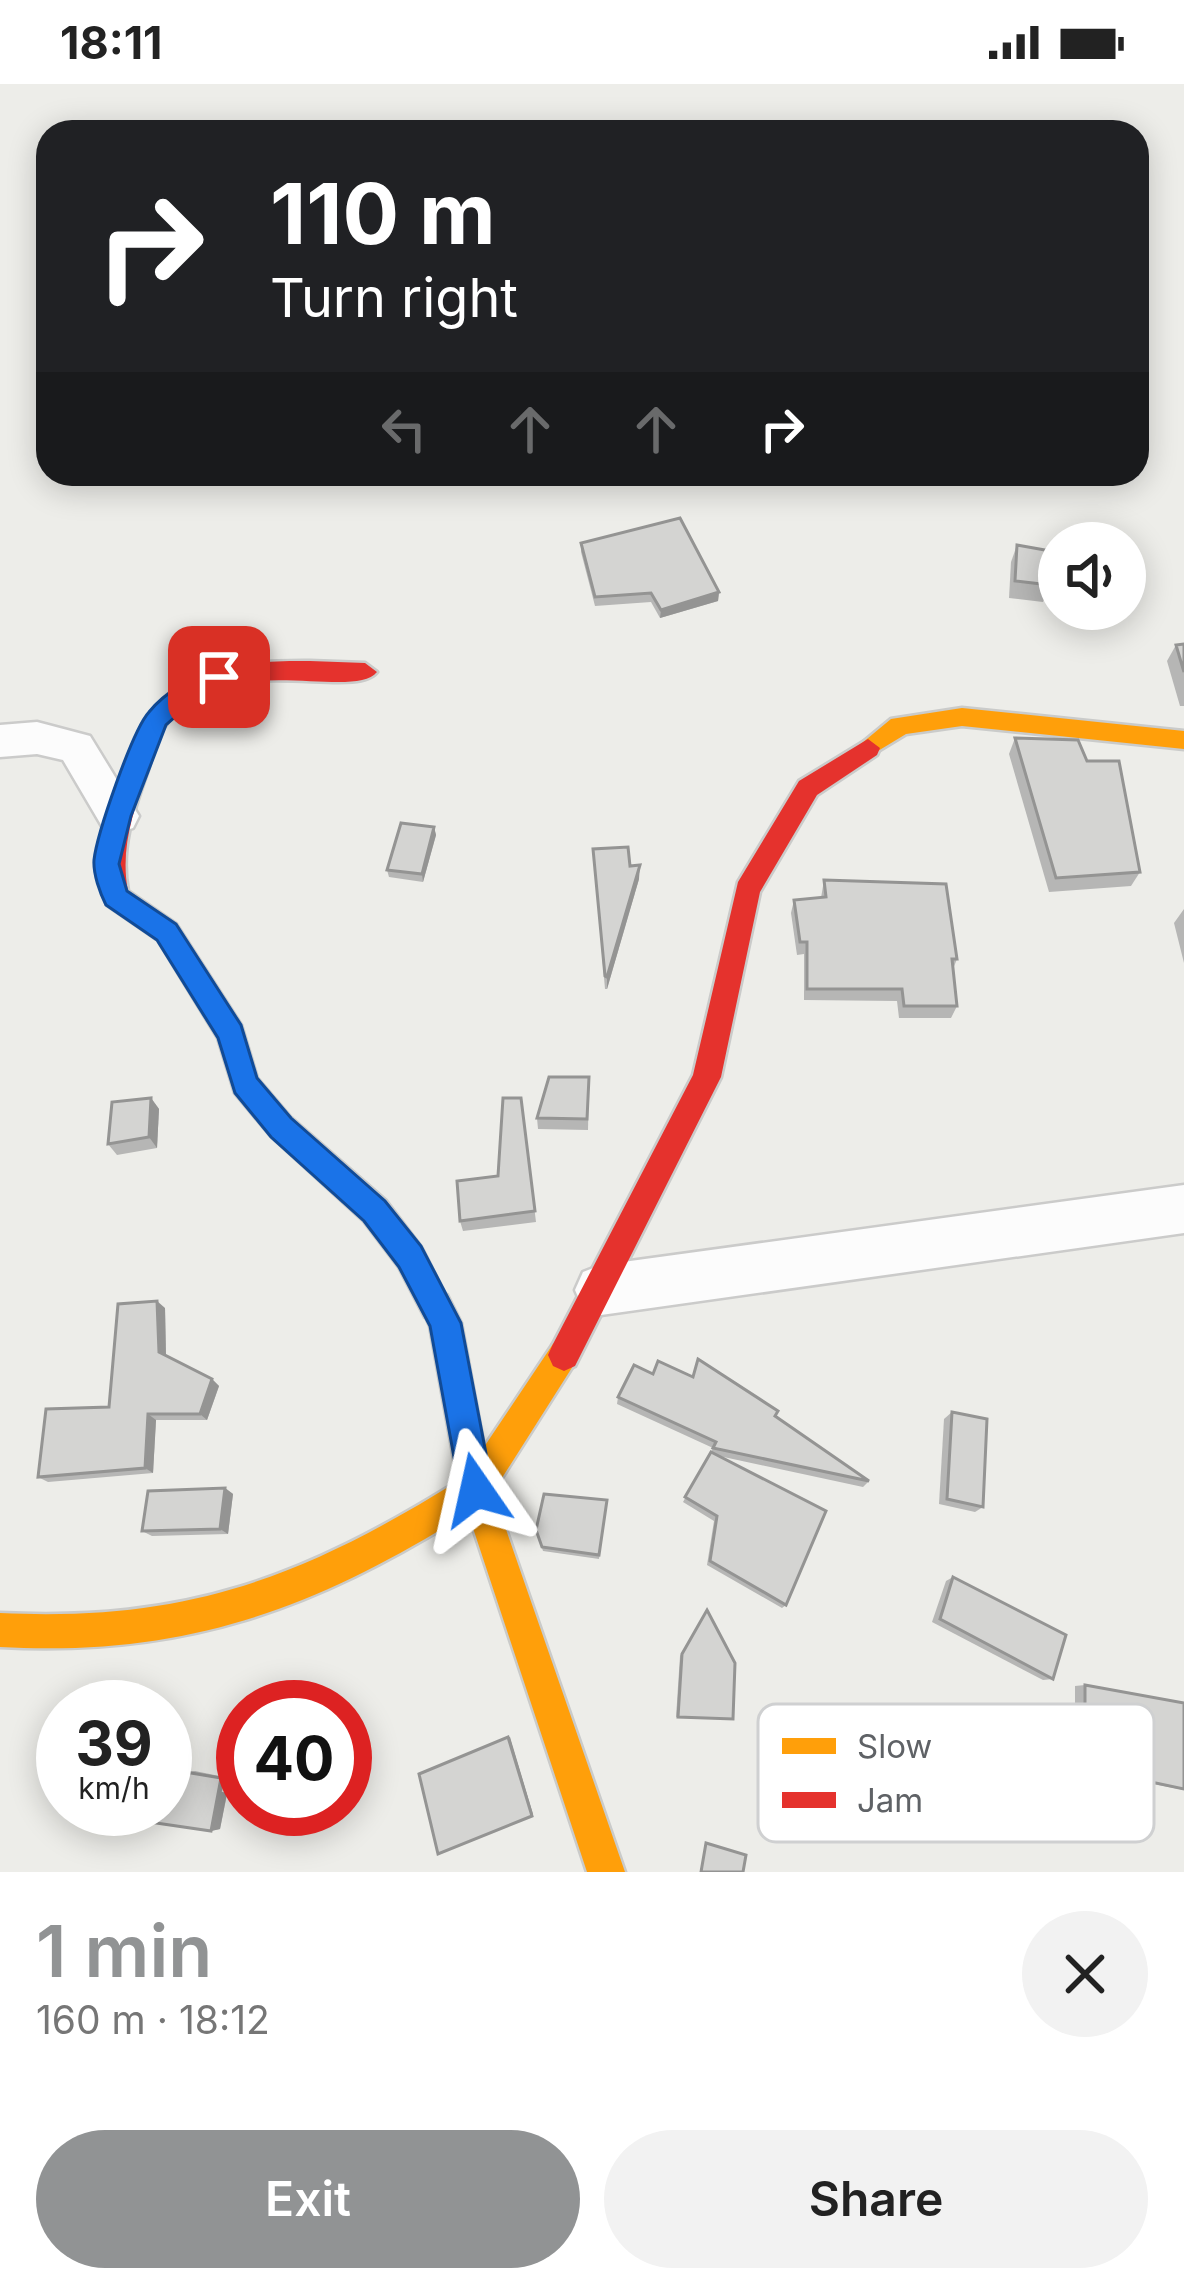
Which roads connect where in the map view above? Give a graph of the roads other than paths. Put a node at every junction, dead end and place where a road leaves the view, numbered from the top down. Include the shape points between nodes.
1 (365, 672) dead end
2 (1184, 740) edge
3 (0, 741) edge
4 (118, 816) junction
5 (1184, 1209) edge
6 (601, 1290) junction
7 (476, 1490) junction
8 (0, 1630) edge
9 (606, 1872) edge

1 - 4 street via 248,672 184,694 156,720
2 - 6 street via 962,717 900,725 808,788 747,890 707,1077
3 - 4 street via 76,747
4 - 7 street via 106,864 116,897 167,932 231,1034 245,1084 375,1211 410,1257 445,1323
5 - 6 street
6 - 7 street
7 - 8 street via 366,1556 180,1624 71,1634
7 - 9 street

